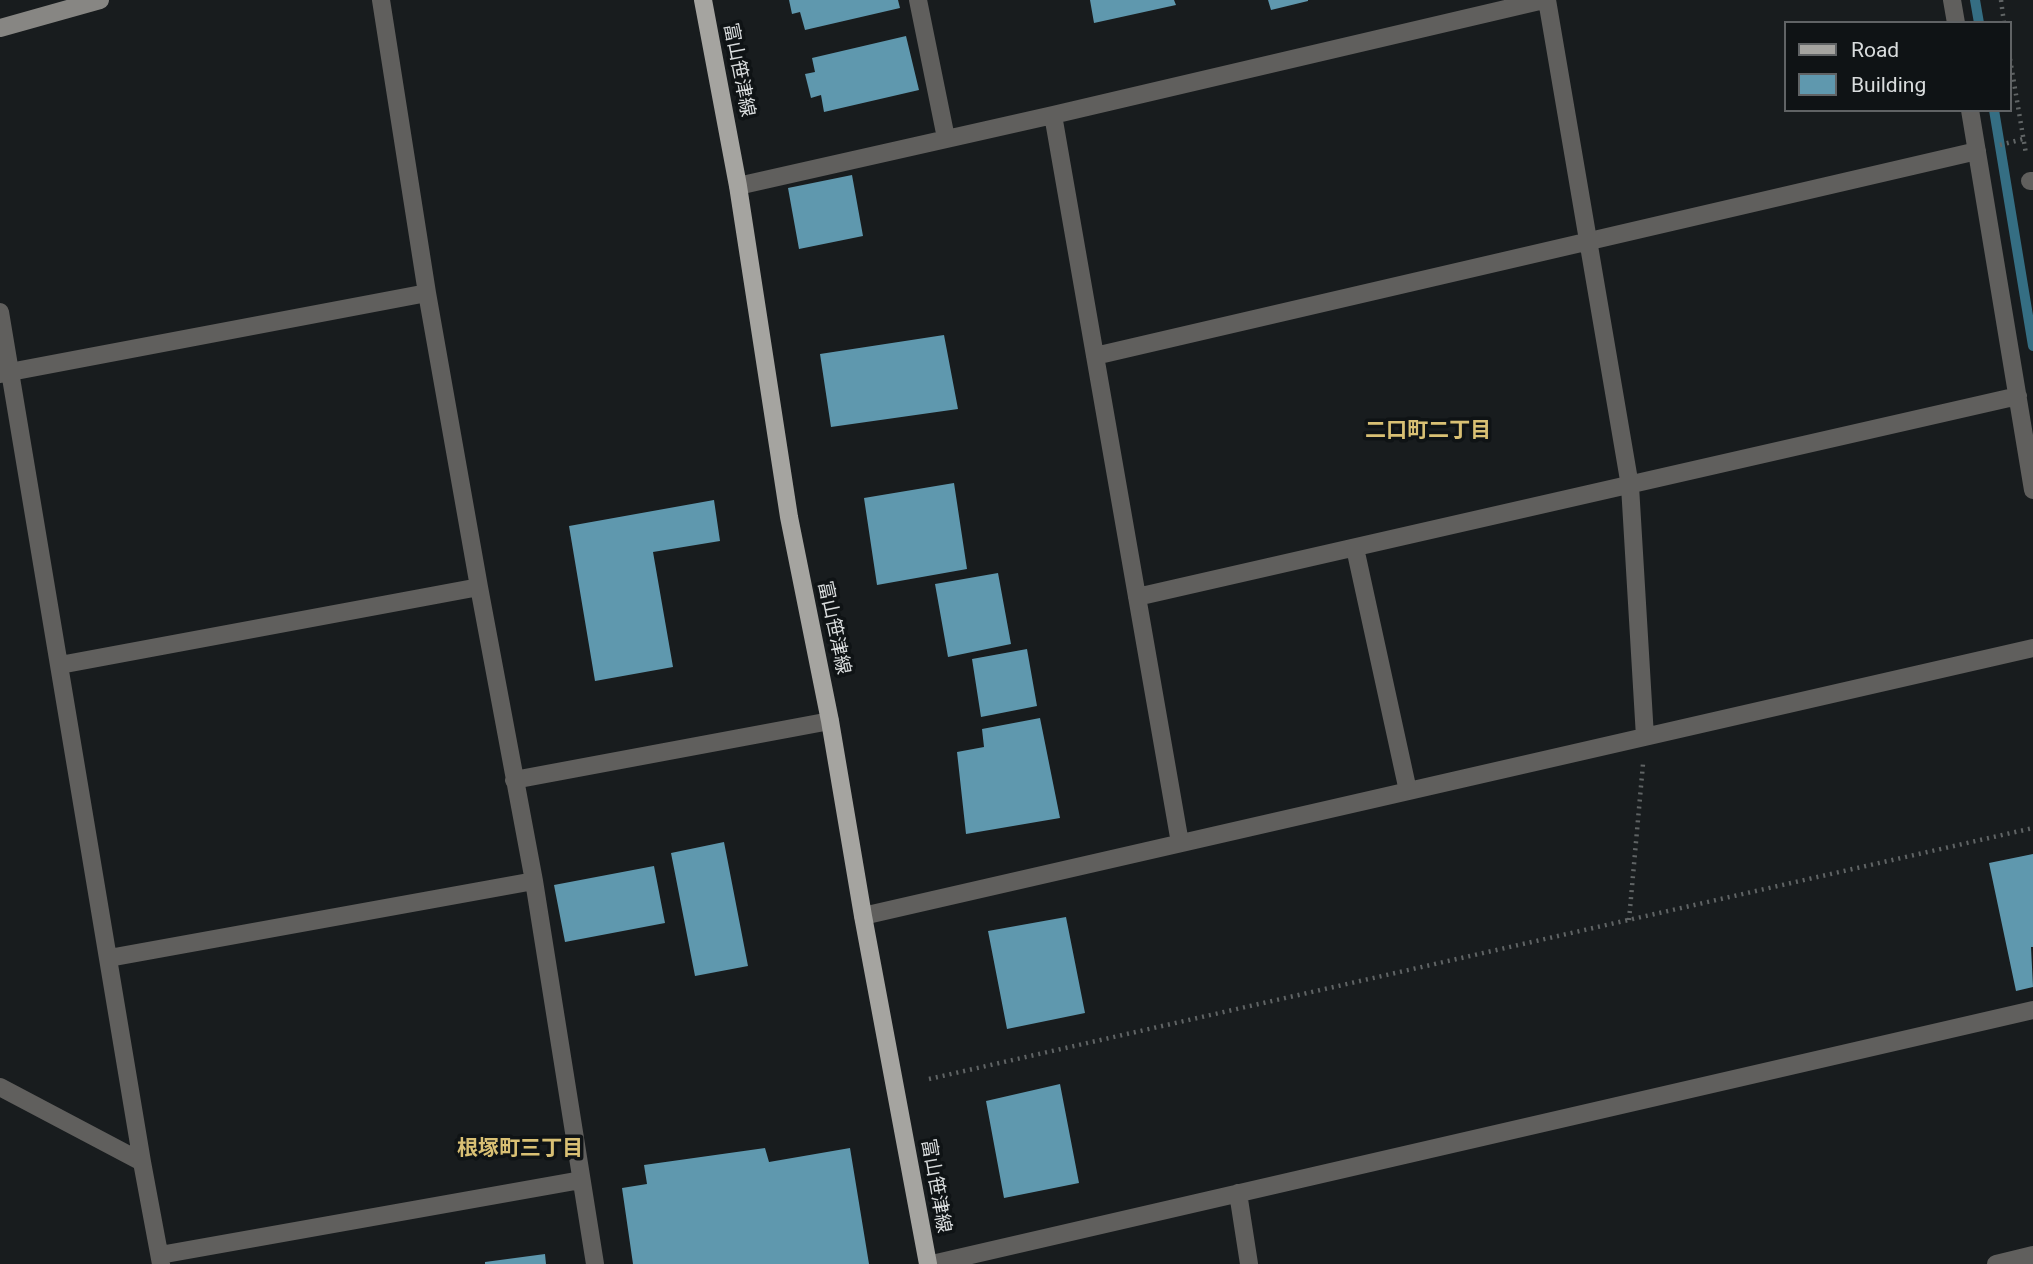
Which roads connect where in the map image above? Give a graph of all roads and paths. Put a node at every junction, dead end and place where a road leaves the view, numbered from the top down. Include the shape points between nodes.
1 (100, 0) edge
2 (381, 0) edge
3 (703, 0) edge
4 (918, 0) edge
5 (1545, 0) edge
6 (1952, 0) edge
7 (2001, 0) edge
8 (1956, 21) edge
9 (2004, 21) edge
10 (0, 28) edge
11 (2012, 71) edge
12 (1970, 112) edge
13 (1053, 115) junction
14 (946, 138) junction
15 (2023, 139) junction
16 (2014, 142) dead end
17 (1977, 151) junction
18 (2031, 181) edge
19 (738, 186) junction
20 (1590, 241) junction
21 (427, 293) junction
22 (0, 312) edge
23 (1095, 356) junction
24 (5, 373) edge
25 (2018, 396) junction
26 (1630, 486) junction
27 (2033, 490) edge
28 (1354, 548) junction
29 (479, 587) junction
30 (1137, 597) junction
31 (2033, 648) edge
32 (60, 665) junction
33 (830, 721) junction
34 (1645, 737) junction
35 (514, 780) junction
36 (1408, 791) junction
37 (2033, 828) edge
38 (1180, 844) junction
39 (534, 881) junction
40 (863, 916) junction
41 (1629, 920) junction
42 (109, 958) junction
43 (2033, 1010) edge
44 (929, 1079) dead end
45 (0, 1087) edge
46 (142, 1162) junction
47 (581, 1180) junction
48 (1238, 1194) junction
49 (2033, 1255) edge
50 (160, 1260) edge
51 (595, 1264) edge
52 (930, 1264) edge
53 (1249, 1264) edge
54 (1996, 1264) edge

1 - 10 street
2 - 21 street
3 - 19 main road, 富山笹津線
4 - 14 street
5 - 13 street
5 - 20 street
6 - 8 street
7 - 9 path
11 - 15 path
12 - 17 street
13 - 14 street
13 - 23 street
14 - 19 street
15 - 16 path
15 - 18 path
17 - 20 street
17 - 25 street
19 - 33 main road, 富山笹津線 via 789,517
20 - 23 street
20 - 26 street
21 - 24 street
21 - 29 street
22 - 24 street
23 - 30 street
24 - 32 street
25 - 26 street
25 - 27 street
26 - 28 street
26 - 34 street
28 - 30 street
28 - 36 street
29 - 32 street
29 - 35 street
30 - 38 street
31 - 34 street
32 - 42 street
33 - 35 street
33 - 40 main road, 富山笹津線
34 - 36 street
34 - 41 path
35 - 39 street
36 - 38 street
37 - 41 path
38 - 40 street
39 - 42 street
39 - 47 street
40 - 52 main road, 富山笹津線
41 - 44 path
42 - 46 street
43 - 48 street
45 - 46 street
46 - 50 street
47 - 50 street
47 - 51 street
48 - 52 street
48 - 53 street
49 - 54 street

